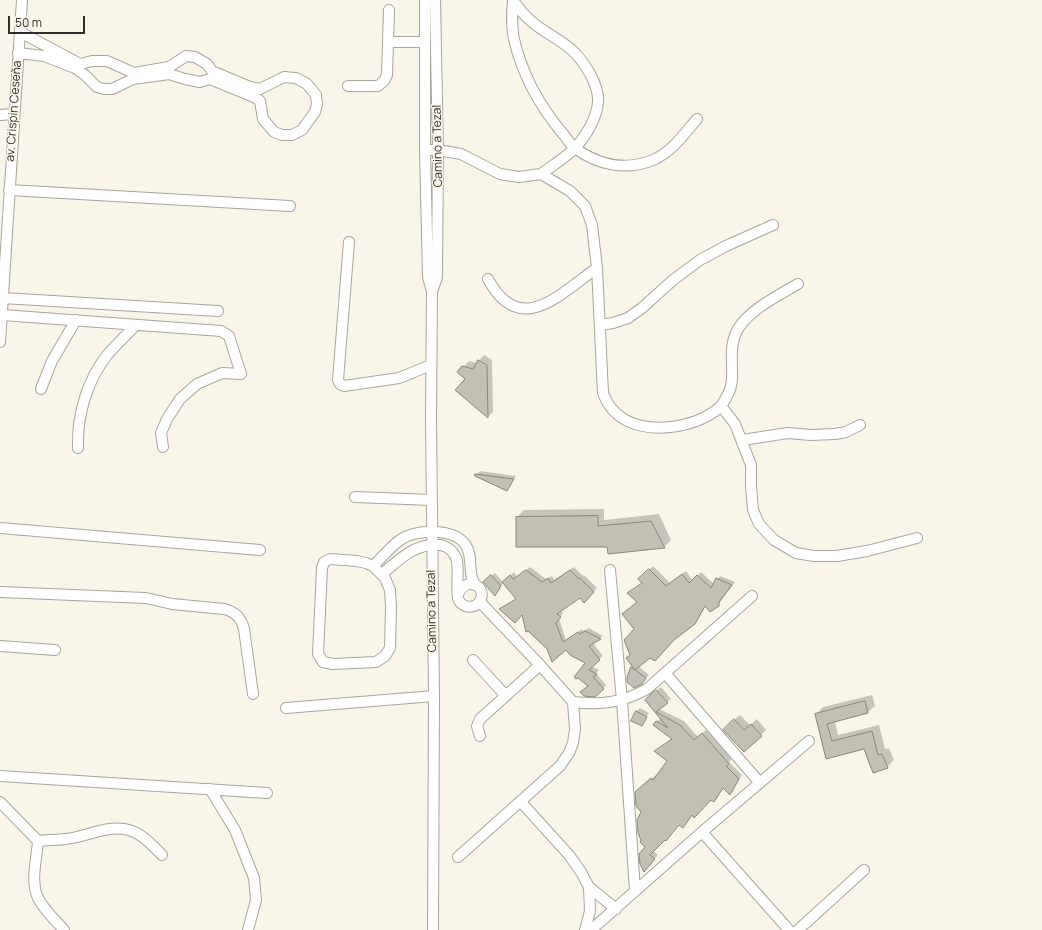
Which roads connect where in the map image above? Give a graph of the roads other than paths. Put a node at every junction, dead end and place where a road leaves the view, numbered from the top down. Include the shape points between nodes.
1 (22, 0) edge
2 (425, 0) edge
3 (435, 0) edge
4 (513, 0) edge
5 (390, 10) dead end
6 (20, 32) junction
7 (388, 42) junction
8 (424, 42) junction
9 (18, 53) junction
10 (348, 86) dead end
11 (14, 114) junction
12 (0, 115) edge
13 (697, 119) dead end
14 (574, 148) junction
15 (425, 150) junction
16 (438, 150) junction
17 (542, 174) junction
18 (9, 190) junction
19 (290, 206) dead end
20 (773, 225) dead end
21 (349, 242) dead end
22 (2, 268) edge
23 (597, 268) junction
24 (488, 279) dead end
25 (798, 284) dead end
26 (432, 292) junction
27 (3, 298) junction
28 (218, 311) dead end
29 (2, 315) junction
30 (76, 320) junction
31 (600, 324) junction
32 (136, 325) junction
33 (0, 342) edge
34 (431, 365) junction
35 (41, 389) dead end
36 (721, 406) junction
37 (860, 425) dead end
38 (742, 440) junction
39 (163, 447) dead end
40 (78, 448) dead end
41 (355, 497) dead end
42 (432, 500) junction
43 (0, 528) edge
44 (431, 531) junction
45 (917, 538) dead end
46 (432, 544) junction
47 (260, 550) dead end
48 (373, 566) junction
49 (610, 570) dead end
50 (382, 574) junction
51 (475, 584) junction
52 (0, 592) edge
53 (458, 594) junction
54 (752, 596) dead end
55 (480, 602) junction
56 (0, 646) edge
57 (55, 650) dead end
58 (473, 660) dead end
59 (540, 666) junction
60 (665, 673) junction
61 (253, 694) dead end
62 (434, 696) junction
63 (506, 696) junction
64 (622, 700) junction
65 (573, 702) junction
66 (286, 708) dead end
67 (480, 736) dead end
68 (809, 741) dead end
69 (0, 776) edge
70 (760, 783) junction
71 (210, 790) junction
72 (267, 793) dead end
73 (0, 802) edge
74 (521, 802) junction
75 (702, 832) junction
76 (38, 841) junction
77 (162, 855) dead end
78 (458, 857) dead end
79 (864, 870) dead end
80 (589, 887) junction
81 (635, 891) junction
82 (616, 909) junction
83 (64, 930) edge
84 (248, 930) edge
85 (433, 930) edge
86 (585, 930) edge
87 (591, 930) edge
88 (789, 930) edge
89 (798, 930) edge

1 - 6 street, av. Crispin Ceseña
2 - 8 street, Camino a Tezal
3 - 16 street, Camino a Tezal
4 - 14 street via 511,19 514,39 526,74 546,111
4 - 14 street via 531,22 575,53 595,85 598,102 595,115 588,131
5 - 7 street
6 - 9 street, av. Crispin Ceseña
6 - 9 street via 80,64 107,61 134,73 169,67 186,56 195,57 207,64 212,71 250,87 260,89 284,77 296,78 307,84 316,95 317,104 315,112 302,130 292,135 282,135 274,132 263,119 260,101 210,79 200,82 170,74 132,79 112,89 104,88 97,87 75,68 44,56
7 - 8 street
7 - 10 street via 387,76 384,81 378,86
8 - 15 street, Camino a Tezal
9 - 11 street, av. Crispin Ceseña
11 - 12 street
11 - 18 street, av. Crispin Ceseña
13 - 14 street via 671,148 654,160 620,166 598,162
14 - 17 street
15 - 16 street
15 - 26 street, Camino a Tezal via 428,277
16 - 17 street via 461,154 500,174 519,177
16 - 26 street, Camino a Tezal via 437,277
17 - 23 street via 570,191 585,206 592,225
18 - 19 street
18 - 22 street, av. Crispin Ceseña
20 - 31 street via 700,260 628,318
21 - 34 street via 338,380 340,384 344,386 393,379
22 - 27 street, av. Crispin Ceseña
23 - 24 street via 557,297 541,306 527,309 512,306 500,297
23 - 31 street
25 - 36 street via 769,300 738,329 731,347 732,379 729,393
26 - 34 street, Camino a Tezal
27 - 28 street
27 - 29 street, av. Crispin Ceseña
29 - 30 street
29 - 33 street, av. Crispin Ceseña
30 - 32 street
30 - 35 street via 52,361
31 - 36 street via 603,393 616,414 638,426 664,428 708,416
32 - 39 street via 221,331 228,336 241,374 222,373 197,384 180,399 161,433
32 - 40 street via 108,355 91,381 82,409
34 - 42 street, Camino a Tezal
36 - 38 street via 735,424
37 - 38 street via 835,434 788,433
38 - 45 street via 751,465 753,510 759,524 774,540 796,552 814,556 836,556
41 - 42 street
42 - 44 street, Camino a Tezal
43 - 47 street
44 - 46 street, Camino a Tezal
44 - 48 street via 399,541
44 - 51 street via 455,535 465,544 470,556 471,578
46 - 50 street via 407,553
46 - 53 street via 447,546 453,552 456,560
46 - 62 street, Camino a Tezal
48 - 50 street
48 - 50 street via 357,561 330,559 324,562 318,654 323,662 376,662 385,656 390,648 391,607 390,590
49 - 64 street
51 - 53 street via 464,585
51 - 55 street via 482,592
52 - 61 street via 146,598 172,604 231,611 242,621
53 - 55 street via 458,600 468,608
54 - 60 street
55 - 59 street
56 - 57 street
58 - 63 street
59 - 63 street
59 - 65 street
60 - 64 street via 647,689
60 - 70 street
62 - 66 street
62 - 85 street, Camino a Tezal
63 - 67 street via 478,722
64 - 65 street via 589,704
64 - 81 street
65 - 74 street via 575,729 569,754 560,766
68 - 70 street
69 - 71 street
70 - 75 street
71 - 72 street
71 - 84 street via 235,830 254,878 256,900
73 - 76 street
74 - 78 street
74 - 80 street via 569,856
75 - 81 street
75 - 88 street
76 - 77 street via 66,839 124,828 147,840
76 - 83 street via 35,887 45,909
79 - 89 street
80 - 82 street
80 - 86 street via 590,911
81 - 82 street
82 - 87 street

